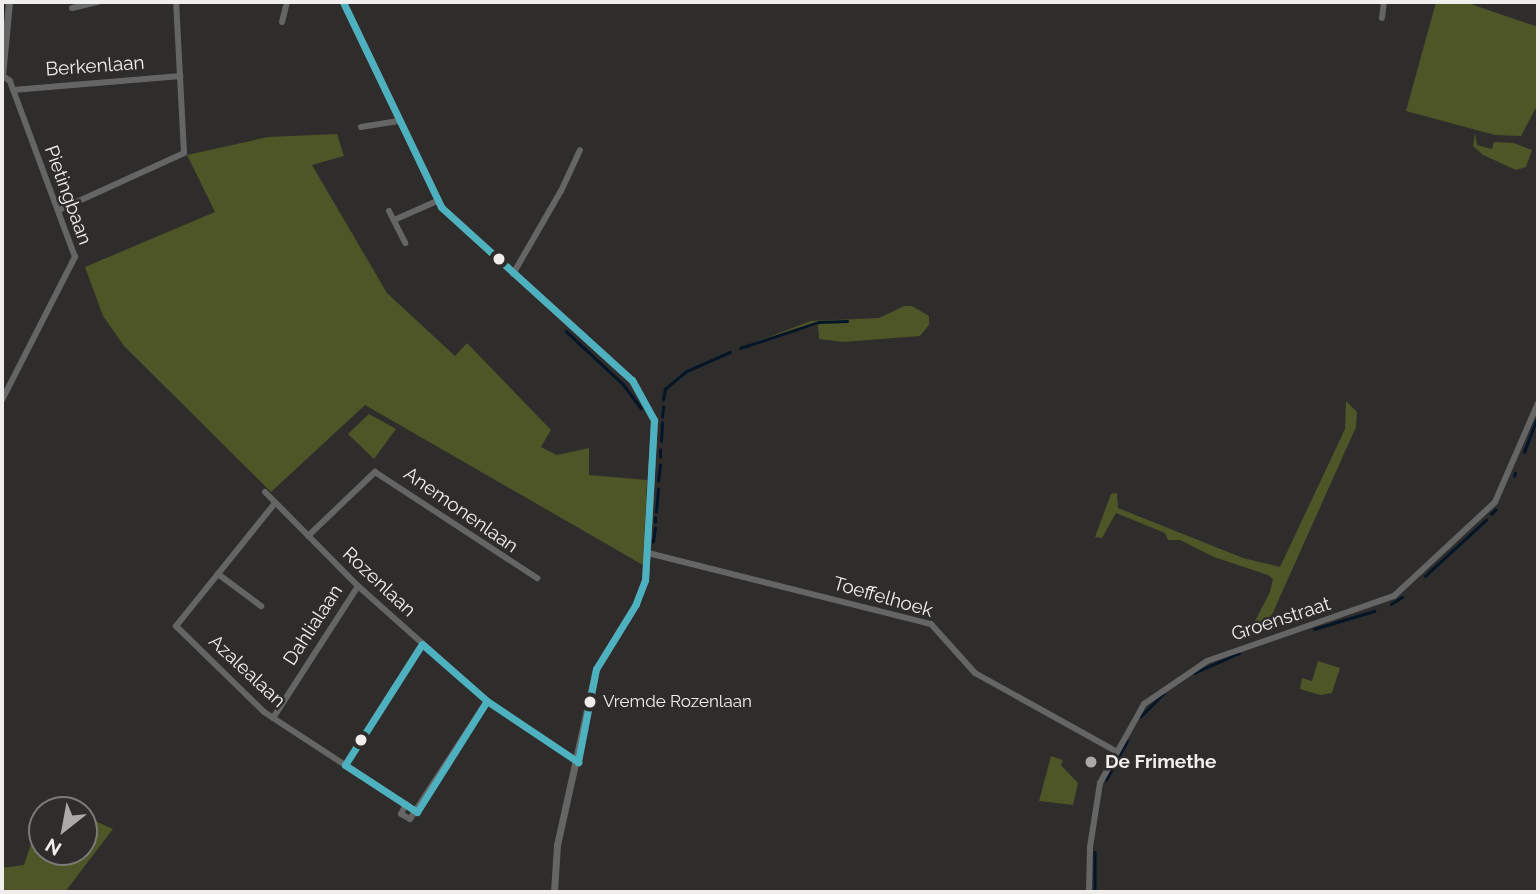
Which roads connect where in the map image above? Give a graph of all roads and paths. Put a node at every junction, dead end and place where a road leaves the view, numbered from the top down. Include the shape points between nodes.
1 (9, 2) edge
2 (98, 2) edge
3 (176, 2) edge
4 (288, 2) edge
5 (343, 2) edge
6 (1384, 2) edge
7 (72, 8) dead end
8 (1382, 18) dead end
9 (282, 22) dead end
10 (2, 76) edge
11 (180, 76) junction
12 (13, 90) junction
13 (399, 121) junction
14 (361, 127) dead end
15 (580, 150) dead end
16 (437, 201) junction
17 (59, 210) junction
18 (389, 211) dead end
19 (394, 220) junction
20 (405, 243) dead end
21 (512, 276) junction
22 (2, 400) edge
23 (1538, 404) edge
24 (265, 492) dead end
25 (275, 503) junction
26 (308, 536) junction
27 (648, 553) junction
28 (218, 574) junction
29 (537, 578) dead end
30 (358, 586) junction
31 (261, 607) dead end
32 (422, 644) junction
33 (487, 701) junction
34 (273, 718) junction
35 (1116, 751) junction
36 (578, 762) junction
37 (345, 765) junction
38 (554, 892) edge
39 (1089, 892) edge

1 - 10 street
2 - 7 street
3 - 11 street
4 - 9 street
5 - 13 street
6 - 8 street
10 - 12 street, Pietingbaan
11 - 12 street, Berkenlaan
11 - 17 street via 184,153
12 - 17 street, Pietingbaan
13 - 14 street
13 - 16 street
15 - 21 street
16 - 19 street
16 - 21 street via 453,223
17 - 22 street, Pietingbaan via 75,257
18 - 19 street
19 - 20 street
21 - 27 street via 632,380 649,406 656,435
23 - 35 street, Groenstraat via 1495,502 1403,589 1378,606 1269,638 1189,671 1144,704
24 - 25 street, Rozenlaan
25 - 26 street, Rozenlaan
25 - 28 street
26 - 29 street, Anemonenlaan via 371,474 379,473
26 - 30 street, Rozenlaan
27 - 35 street, Toeffelhoek via 931,624 975,673
27 - 36 street via 642,593 596,669
28 - 31 street
28 - 34 street, Azalealaan via 176,626
30 - 32 street, Rozenlaan
30 - 34 street, Dahlialaan
32 - 33 street, Rozenlaan
32 - 37 street
33 - 36 street, Rozenlaan
33 - 37 street, Azalealaan via 410,819 401,814 406,804
34 - 37 street, Azalealaan
35 - 39 street, Groenstraat via 1095,802
36 - 38 street via 557,845

